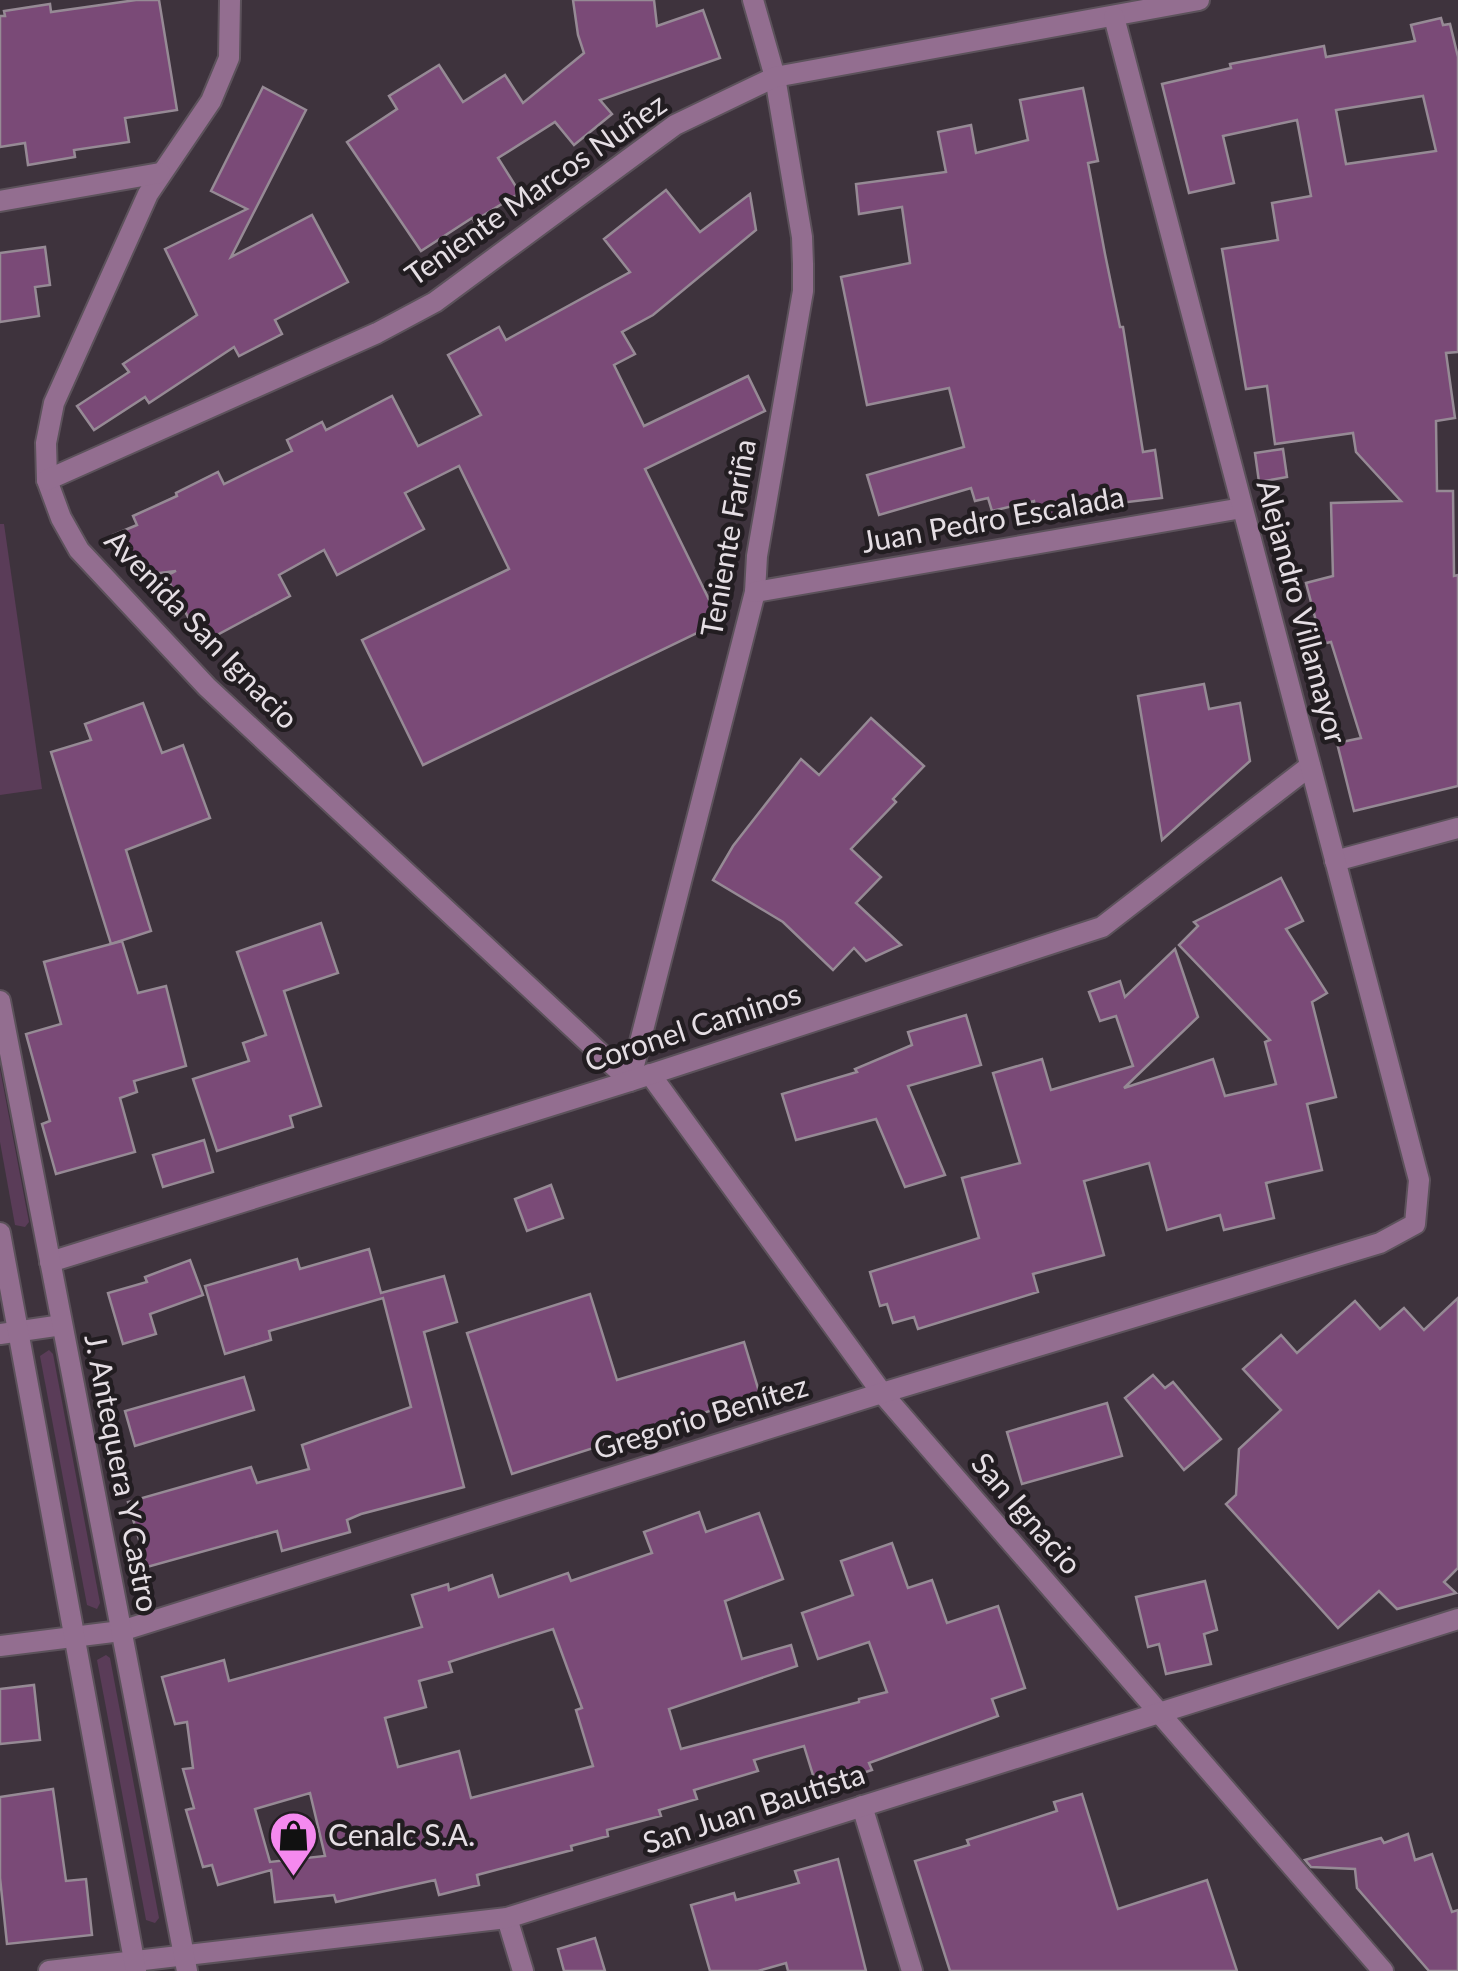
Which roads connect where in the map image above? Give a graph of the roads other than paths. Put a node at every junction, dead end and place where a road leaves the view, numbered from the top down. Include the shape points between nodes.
1 (230, 0) edge
2 (754, 0) edge
3 (1198, 0) edge
4 (1114, 17) junction
5 (775, 77) junction
6 (160, 173) junction
7 (0, 201) edge
8 (47, 480) junction
9 (1242, 508) junction
10 (755, 592) junction
11 (1310, 766) junction
12 (1458, 828) edge
13 (1335, 862) junction
14 (1, 1010) edge
15 (640, 1078) junction
16 (1414, 1224) joint
17 (0, 1233) edge
18 (50, 1262) junction
19 (62, 1325) junction
20 (9, 1333) edge
21 (882, 1393) junction
22 (1458, 1619) edge
23 (121, 1630) junction
24 (75, 1636) junction
25 (0, 1646) edge
26 (1157, 1712) junction
27 (862, 1806) junction
28 (507, 1918) junction
29 (185, 1964) edge
30 (136, 1966) edge
31 (49, 1971) edge
32 (523, 1971) edge
33 (912, 1971) edge
34 (1383, 1971) edge

1 - 6 street, Avenida San Ignacio via 229,58 210,100
2 - 5 street, Teniente Fariña
3 - 4 street, Teniente Marcos Nuñez
4 - 5 street, Teniente Marcos Nuñez
4 - 9 street, Alejandro Villamayor
5 - 8 street, Teniente Marcos Nuñez via 675,125 435,302
5 - 10 street, Teniente Fariña via 802,237 803,291
6 - 7 street
6 - 8 street, Avenida San Ignacio via 54,403
8 - 15 street, Avenida San Ignacio via 80,550 207,687
9 - 10 street, Juan Pedro Escalada
9 - 11 street, Alejandro Villamayor
10 - 15 street, Teniente Fariña
11 - 13 street, Alejandro Villamayor
11 - 15 street, Coronel Caminos via 1102,926
12 - 13 street
13 - 16 street, Alejandro Villamayor via 1419,1180
14 - 18 street, J. Antequera Y Castro
15 - 18 street, Coronel Caminos
15 - 21 street, San Ignacio
16 - 21 street, Gregorio Benítez via 1380,1243
17 - 20 street
18 - 19 street, J. Antequera Y Castro
19 - 20 street
19 - 23 street, J. Antequera Y Castro
20 - 24 street
21 - 23 street, Gregorio Benítez
21 - 26 street, San Ignacio
22 - 26 street, San Juan Bautista
23 - 24 street, Gregorio Benítez
23 - 29 street, J. Antequera Y Castro
24 - 25 street, Gregorio Benítez
24 - 30 street
26 - 27 street, San Juan Bautista
26 - 34 street, San Ignacio
27 - 28 street, San Juan Bautista
27 - 33 street
28 - 29 street, San Juan Bautista
28 - 32 street
29 - 30 street, San Juan Bautista
30 - 31 street, San Juan Bautista

